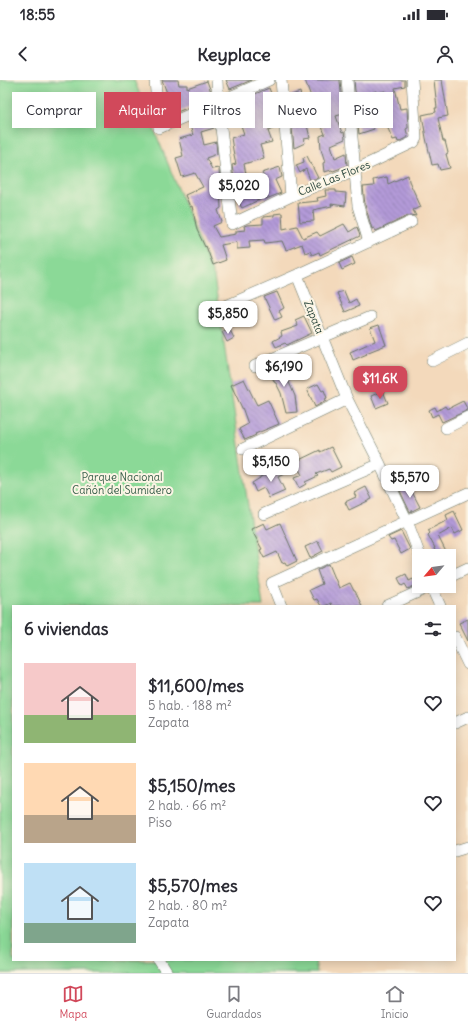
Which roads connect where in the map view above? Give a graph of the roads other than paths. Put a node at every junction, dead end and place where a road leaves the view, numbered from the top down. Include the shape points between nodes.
1 (155, 80) edge
2 (217, 80) edge
3 (269, 80) edge
4 (281, 80) edge
5 (347, 80) edge
6 (412, 80) edge
7 (218, 92) edge
8 (241, 92) edge
9 (189, 115) edge
10 (221, 128) edge
11 (355, 170) junction
12 (291, 196) junction
13 (411, 222) dead end
14 (368, 242) junction
15 (297, 275) junction
16 (219, 309) dead end
17 (370, 317) dead end
18 (322, 338) junction
19 (468, 343) edge
20 (432, 361) dead end
21 (255, 366) dead end
22 (347, 399) junction
23 (468, 417) edge
24 (446, 428) dead end
25 (243, 449) dead end
26 (380, 464) junction
27 (468, 493) edge
28 (264, 514) dead end
29 (407, 521) junction
30 (417, 549) edge
31 (468, 568) edge
32 (456, 574) edge
33 (416, 593) edge
34 (434, 593) edge
35 (282, 605) edge
36 (389, 605) edge
37 (440, 605) edge
38 (459, 643) edge
39 (468, 664) edge
40 (468, 717) edge
41 (456, 722) edge
42 (468, 847) edge
43 (456, 851) edge
44 (160, 961) edge
45 (167, 973) edge

1 - 9 street via 159,128
2 - 7 street
3 - 8 street
4 - 12 street
5 - 11 street
6 - 11 street, Calle Las Flores via 416,138 414,142
10 - 12 street, Calle Las Flores via 232,224
11 - 12 street, Calle Las Flores
11 - 14 street via 358,206
13 - 14 street
14 - 15 street
15 - 16 street
15 - 18 street, Zapata
17 - 18 street
18 - 21 street
18 - 22 street, Zapata
19 - 20 street
22 - 25 street
22 - 26 street, Zapata
23 - 24 street
26 - 28 street
26 - 29 street, Zapata
27 - 29 street
29 - 30 street, Zapata
29 - 35 street via 272,583
31 - 32 street
33 - 36 street
34 - 37 street
38 - 39 street
40 - 41 street
42 - 43 street
44 - 45 street

